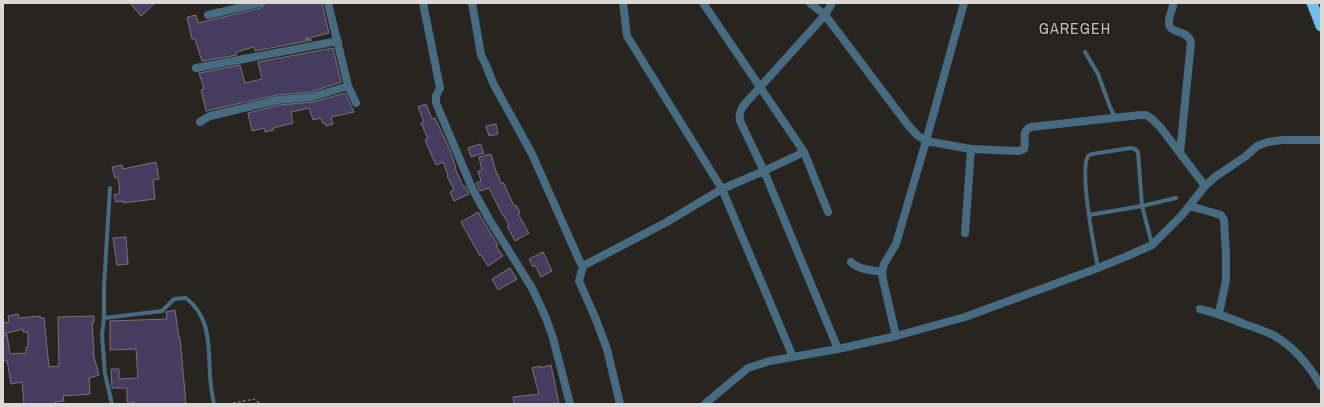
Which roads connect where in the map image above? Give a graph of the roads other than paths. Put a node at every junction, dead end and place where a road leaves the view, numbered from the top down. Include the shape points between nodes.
1 (260, 3) edge
2 (328, 3) edge
3 (423, 3) edge
4 (472, 3) edge
5 (624, 3) edge
6 (703, 3) edge
7 (810, 3) edge
8 (832, 3) edge
9 (964, 3) edge
10 (1174, 3) edge
11 (1312, 3) edge
12 (208, 15) dead end
13 (825, 15) junction
14 (1321, 26) edge
15 (338, 41) junction
16 (1085, 52) dead end
17 (196, 68) dead end
18 (348, 86) junction
19 (759, 87) junction
20 (356, 102) dead end
21 (1115, 117) junction
22 (200, 122) dead end
23 (1321, 140) edge
24 (926, 141) junction
25 (971, 148) junction
26 (804, 152) junction
27 (1180, 153) junction
28 (764, 171) junction
29 (1205, 186) junction
30 (110, 188) dead end
31 (722, 189) junction
32 (1176, 198) dead end
33 (1142, 206) junction
34 (1190, 206) junction
35 (828, 212) dead end
36 (1089, 215) junction
37 (965, 233) dead end
38 (1152, 244) junction
39 (851, 262) dead end
40 (583, 266) junction
41 (1098, 268) junction
42 (882, 272) junction
43 (1200, 309) dead end
44 (1219, 314) junction
45 (104, 318) junction
46 (896, 336) junction
47 (838, 349) junction
48 (793, 356) junction
49 (1321, 386) edge
50 (112, 404) edge
51 (214, 404) edge
52 (570, 404) edge
53 (620, 404) edge
54 (705, 404) edge

1 - 12 street
2 - 15 street
3 - 52 street via 440,88 436,103 472,188 532,288 546,318
4 - 40 street via 481,55 532,154
5 - 31 street via 626,36
6 - 19 street
7 - 13 street
8 - 13 street
9 - 24 street
10 - 27 street via 1170,27 1186,34 1190,42
11 - 14 highway
13 - 19 street
13 - 24 street via 908,125 917,136
15 - 17 street
15 - 18 street
16 - 21 lane via 1098,74
18 - 20 street
18 - 22 street via 312,97 278,100 210,116
19 - 26 street
19 - 28 street via 740,111 740,121
21 - 25 street via 1031,127 1024,133 1026,144 1020,151
21 - 27 street via 1146,115 1161,128
23 - 29 street via 1283,140 1262,144
24 - 25 street
24 - 42 street via 896,244
25 - 37 street
26 - 28 street
26 - 35 street
27 - 29 street
28 - 31 street
28 - 47 street
29 - 34 street
30 - 45 lane
31 - 40 street via 665,223
31 - 48 street
32 - 33 lane
33 - 36 lane
33 - 36 lane via 1138,152 1131,148 1092,154 1088,156 1085,166
33 - 38 lane
34 - 38 street
34 - 44 street via 1221,215 1224,220 1226,280
36 - 41 lane
38 - 41 street
39 - 42 street via 860,268
40 - 53 street via 579,281 607,349
41 - 46 street via 965,317
42 - 46 street
43 - 44 street
44 - 49 street via 1273,335 1303,359
45 - 50 lane via 102,335 105,374
45 - 51 lane via 162,311 174,299 186,298 202,315 208,336
46 - 47 street
47 - 48 street
48 - 54 street via 748,368

